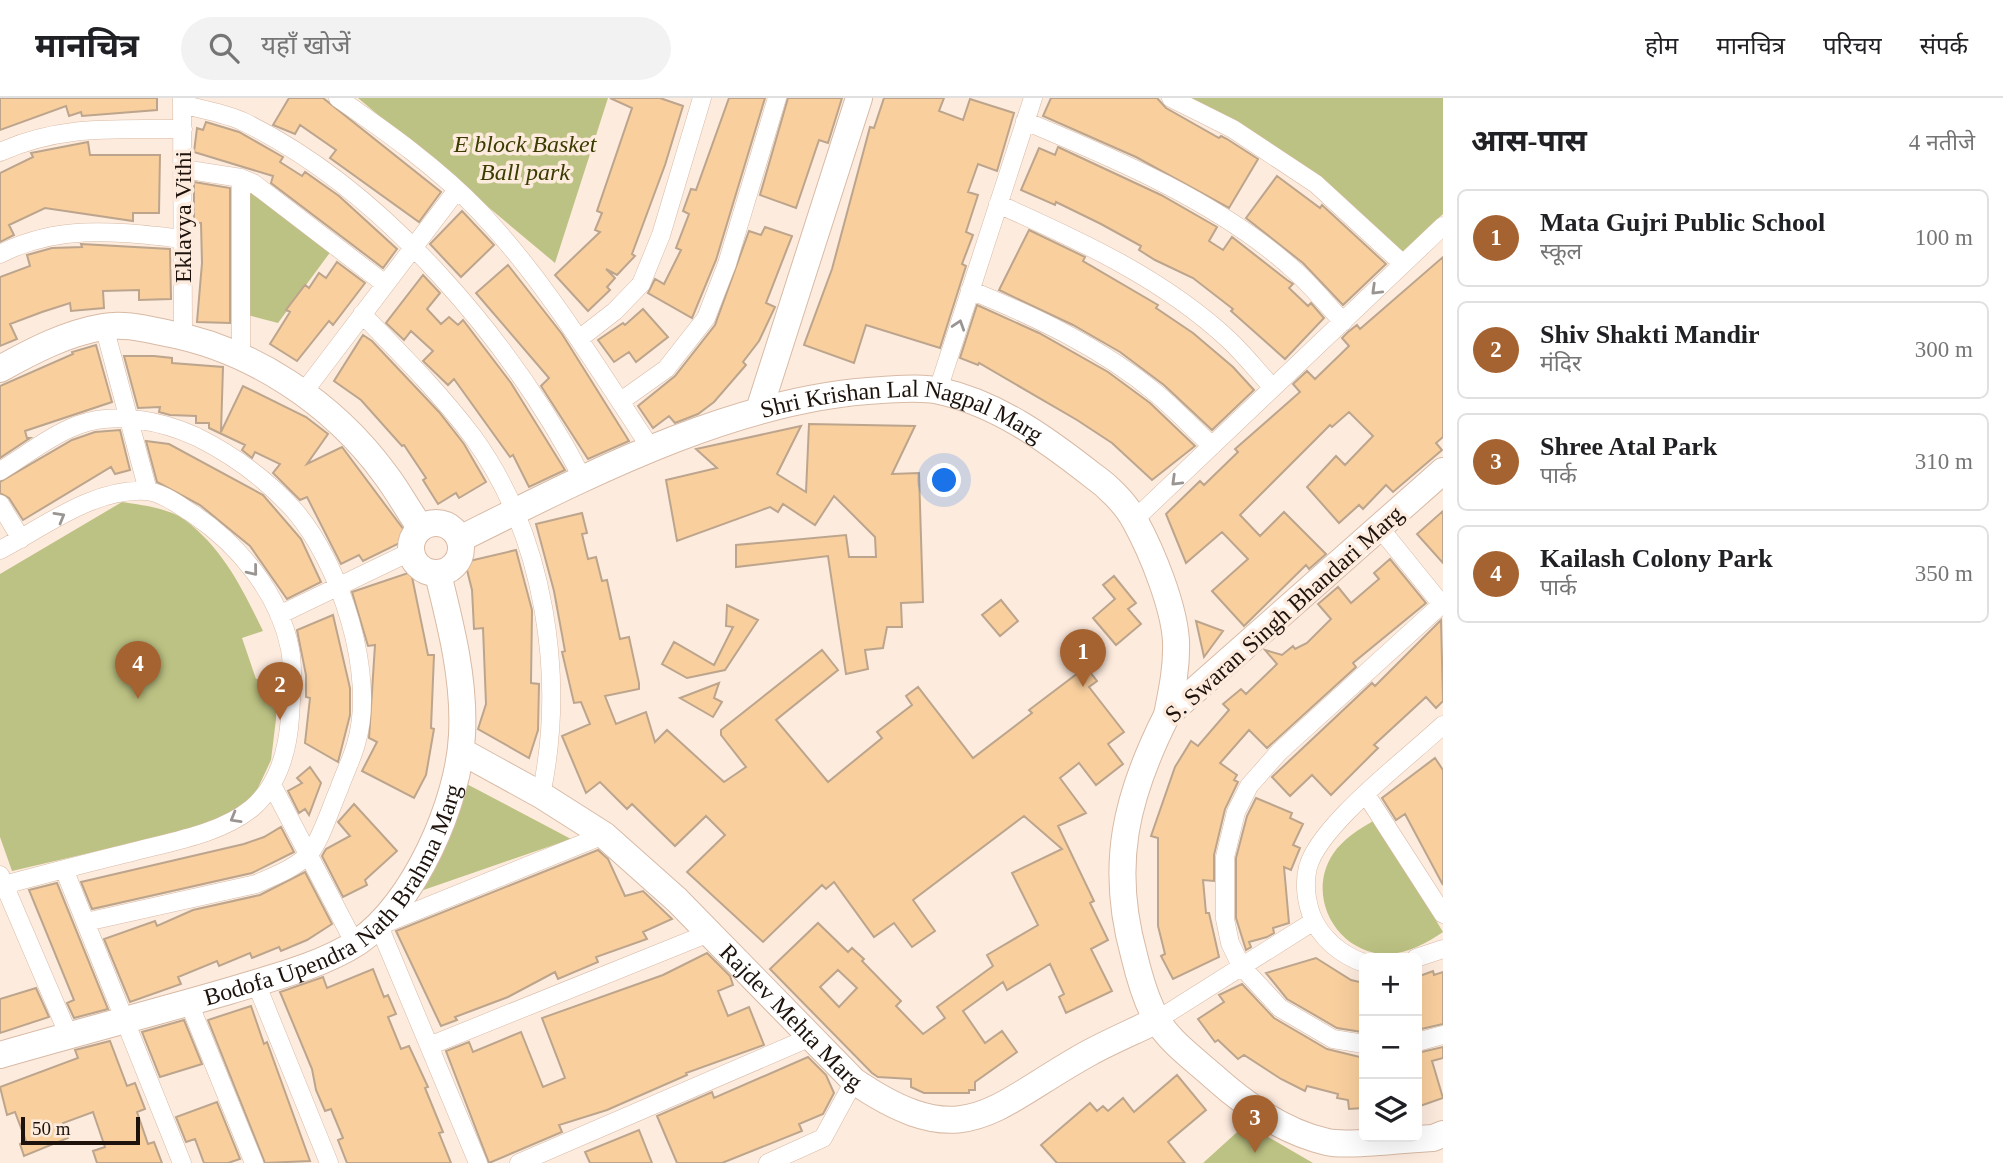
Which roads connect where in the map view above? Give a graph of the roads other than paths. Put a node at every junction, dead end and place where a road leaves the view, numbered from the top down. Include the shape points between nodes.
1 (338, 98) edge
2 (702, 98) edge
3 (777, 98) edge
4 (859, 98) edge
5 (1032, 98) edge
6 (1171, 98) edge
7 (182, 101) edge
8 (1025, 121) junction
9 (183, 130) junction
10 (0, 152) edge
11 (183, 169) junction
12 (241, 178) junction
13 (457, 190) junction
14 (998, 204) junction
15 (1443, 226) edge
16 (184, 239) junction
17 (414, 246) junction
18 (0, 254) edge
19 (1403, 264) junction
20 (385, 284) junction
21 (970, 290) junction
22 (362, 314) junction
23 (1343, 321) junction
24 (104, 326) junction
25 (183, 336) junction
26 (579, 339) junction
27 (241, 354) junction
28 (0, 369) edge
29 (1273, 388) junction
30 (938, 390) junction
31 (303, 393) junction
32 (621, 401) junction
33 (759, 410) junction
34 (129, 418) junction
35 (1212, 446) junction
36 (652, 450) junction
37 (0, 471) edge
38 (1443, 471) edge
39 (584, 481) junction
40 (148, 491) junction
41 (0, 504) edge
42 (515, 512) junction
43 (1135, 519) junction
44 (420, 527) junction
45 (1379, 527) junction
46 (21, 539) junction
47 (460, 539) junction
48 (0, 550) edge
49 (410, 552) junction
50 (438, 574) junction
51 (337, 586) junction
52 (1442, 606) edge
53 (279, 614) junction
54 (1167, 715) junction
55 (1440, 736) edge
56 (461, 751) junction
57 (272, 785) junction
58 (541, 795) junction
59 (1367, 796) junction
60 (604, 835) junction
61 (310, 854) junction
62 (64, 869) junction
63 (2, 880) edge
64 (1443, 914) edge
65 (1314, 921) junction
66 (86, 922) junction
67 (379, 926) junction
68 (709, 933) junction
69 (355, 944) junction
70 (1443, 948) edge
71 (1422, 956) edge
72 (1359, 961) edge
73 (1241, 966) junction
74 (256, 983) junction
75 (189, 1003) junction
76 (125, 1019) junction
77 (1157, 1020) junction
78 (1443, 1035) edge
79 (69, 1036) junction
80 (811, 1037) junction
81 (1422, 1041) edge
82 (1359, 1043) edge
83 (429, 1046) junction
84 (0, 1055) edge
85 (854, 1081) junction
86 (1443, 1134) edge
87 (1333, 1153) edge
88 (182, 1163) edge
89 (254, 1163) edge
90 (330, 1163) edge
91 (478, 1163) edge
92 (519, 1163) edge
93 (768, 1163) edge

1 - 13 street via 392,135
2 - 26 street via 661,235 641,285
3 - 32 street via 706,318 666,369
4 - 33 street, Shri Krishan Lal Nagpal Marg
5 - 8 street
6 - 19 street via 1233,129 1316,184
7 - 9 street, Eklavya Vithi
7 - 17 street via 241,121 297,151
8 - 14 street
8 - 23 street via 1106,155 1245,232 1295,271
9 - 10 street via 68,130
9 - 11 street, Eklavya Vithi
11 - 12 street
11 - 16 street, Eklavya Vithi
12 - 20 street via 338,245
12 - 27 street
13 - 17 street
13 - 26 street via 499,234
14 - 21 street
14 - 29 street via 1125,266 1182,301 1229,341
15 - 19 street
16 - 18 street via 65,231
16 - 25 street, Eklavya Vithi
17 - 20 street
17 - 39 street via 497,345 540,405
19 -> 23 street
20 - 22 street
30 -> 21 street
21 - 35 street via 1049,324 1124,369 1158,394
22 - 31 street
22 - 42 street via 417,370 473,438
23 - 29 street
24 - 25 street
24 - 28 street via 45,346
24 - 34 street
25 - 27 street
26 - 32 street
27 - 31 street
29 - 35 street
30 - 33 street, Shri Krishan Lal Nagpal Marg via 855,391
30 - 43 street, Shri Krishan Lal Nagpal Marg via 973,401 1040,436 1104,484
31 - 44 street via 385,473
32 - 36 street
33 - 36 street
34 - 37 street via 78,425
34 - 40 street
34 - 51 street via 175,427 213,445 257,475 294,510 318,544
35 -> 43 street
36 - 39 street
38 - 45 street, S. Swaran Singh Bhandari Marg
39 - 42 street
46 -> 40 street via 85,503
40 -> 53 street via 214,528 257,574
41 - 46 street
42 - 47 street
42 - 58 street via 535,576 549,656 551,721
43 - 54 street, Shri Krishan Lal Nagpal Marg via 1165,594 1176,638 1176,669
44 - 47 street via 443,523
44 - 49 street via 411,538
45 - 52 street
45 - 54 street, S. Swaran Singh Bhandari Marg
46 - 48 street
47 - 50 street via 457,562
49 - 50 street via 420,568
49 - 51 street
50 - 56 street, Bodofa Upendra Nath Brahma Marg via 452,628 461,701
51 - 53 street
51 - 61 street via 356,642 360,676 357,742
52 - 73 street via 1279,752 1250,786 1236,812 1225,857 1224,919
53 - 57 street via 292,678 289,739
54 - 77 street, S. Swaran Singh Bhandari Marg via 1132,799 1121,880 1124,918
55 - 59 street
56 - 58 street, Rajdev Mehta Marg
56 - 67 street, Bodofa Upendra Nath Brahma Marg via 423,862
57 - 61 street
57 -> 62 street via 252,808 222,825
58 - 60 street, Rajdev Mehta Marg
59 - 64 street
59 - 65 street via 1329,831 1308,867 1305,886
60 - 67 street
60 - 68 street, Rajdev Mehta Marg
61 - 66 street via 256,884
61 - 69 street
62 - 63 street
62 - 66 street
63 - 79 street
65 - 72 street via 1341,953
65 - 73 street
66 - 76 street
67 - 69 street, Bodofa Upendra Nath Brahma Marg
67 - 83 street
68 - 80 street, Rajdev Mehta Marg
68 - 83 street
69 - 74 street, Bodofa Upendra Nath Brahma Marg
70 - 71 street
73 - 77 street
73 - 82 street via 1280,1008 1334,1039
74 - 75 street, Bodofa Upendra Nath Brahma Marg
74 - 90 street
75 - 76 street, Bodofa Upendra Nath Brahma Marg
75 - 89 street
76 - 79 street, Bodofa Upendra Nath Brahma Marg
76 - 88 street
77 - 85 street, Rajdev Mehta Marg via 1089,1053 1002,1108 967,1120 929,1118 886,1103
77 - 87 street, S. Swaran Singh Bhandari Marg via 1240,1100
78 - 81 street
79 - 84 street, Bodofa Upendra Nath Brahma Marg
80 - 85 street, Rajdev Mehta Marg
80 - 92 street
83 - 91 street
85 - 93 street via 823,1138
86 - 87 street, S. Swaran Singh Bhandari Marg

